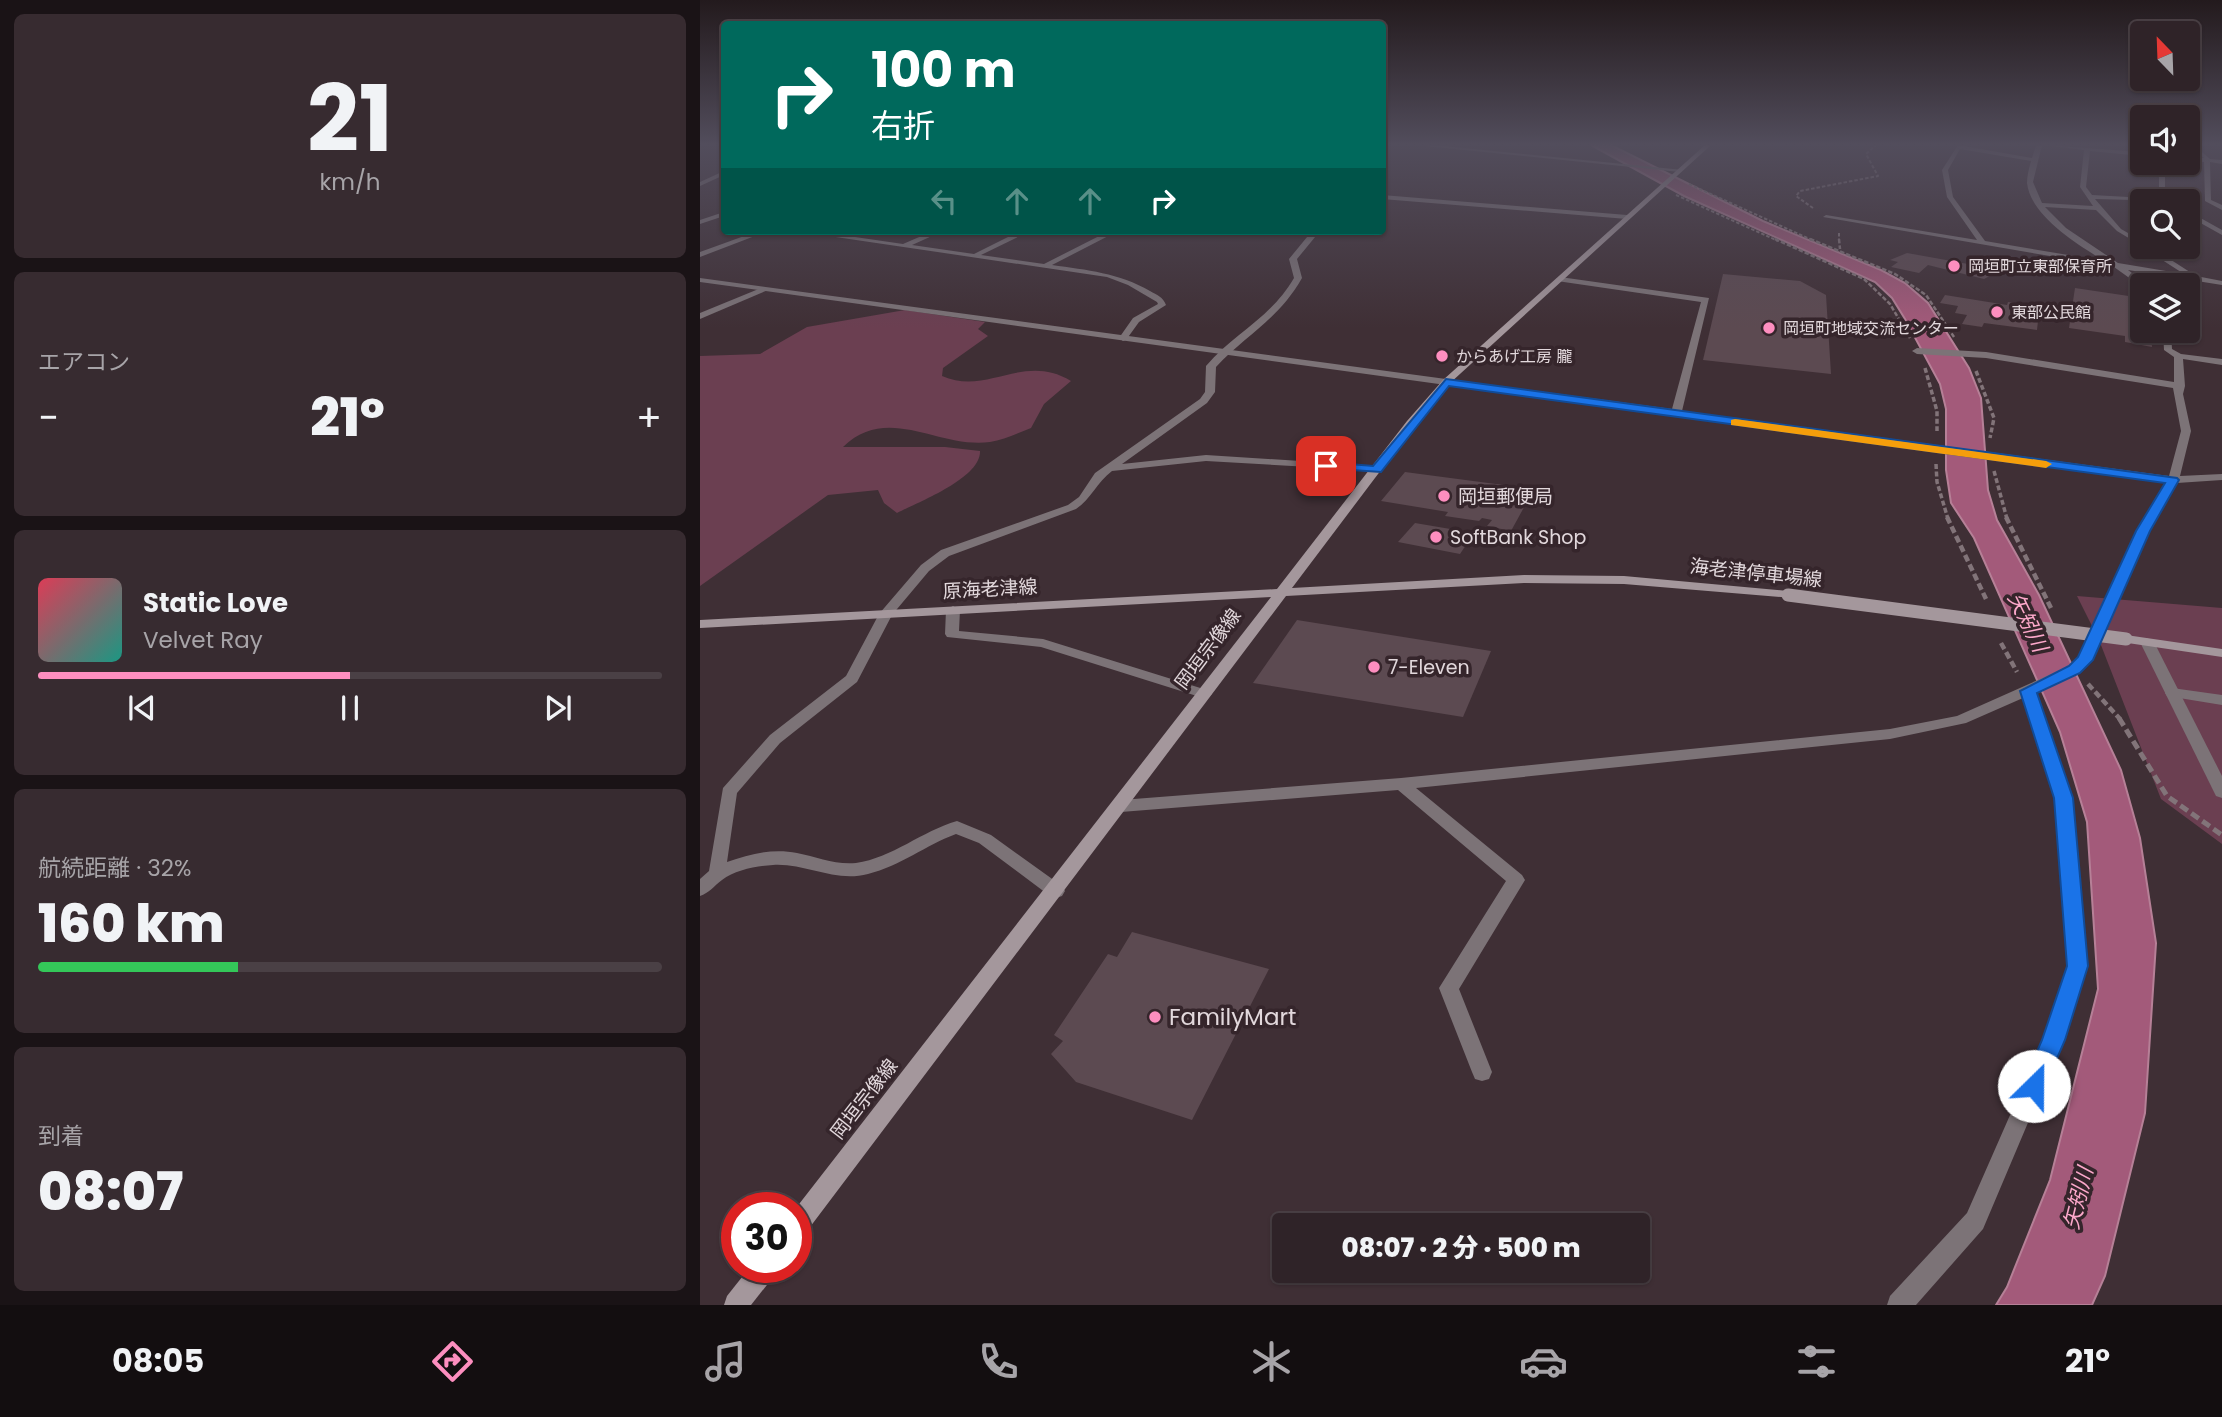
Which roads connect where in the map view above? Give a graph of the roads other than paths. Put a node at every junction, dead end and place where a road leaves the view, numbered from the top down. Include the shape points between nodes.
1 (1486, 206) edge
2 (1641, 206) edge
3 (1957, 206) edge
4 (2041, 206) edge
5 (2057, 206) edge
6 (2098, 208) joint
7 (721, 215) edge
8 (1826, 217) road end
9 (1627, 218) junction
10 (2200, 221) edge
11 (700, 222) edge
12 (2222, 233) edge
13 (753, 235) edge
14 (829, 235) edge
15 (929, 235) edge
16 (1018, 235) edge
17 (1106, 235) edge
18 (1313, 235) edge
19 (837, 236) joint
20 (2130, 237) edge
21 (1983, 244) junction
22 (905, 245) junction
23 (700, 255) edge
24 (975, 255) junction
25 (2165, 259) edge
26 (1048, 264) junction
27 (2121, 268) junction
28 (2156, 273) edge
29 (2187, 273) edge
30 (2130, 275) edge
31 (1560, 279) junction
32 (2200, 279) edge
33 (700, 280) edge
34 (2222, 283) edge
35 (764, 290) junction
36 (700, 316) edge
37 (1123, 338) junction
38 (2168, 343) edge
39 (1917, 351) road end
40 (1226, 352) junction
41 (2179, 356) junction
42 (2222, 362) edge
43 (1446, 382) junction
44 (2180, 386) junction
45 (1676, 414) junction
46 (1108, 468) junction
47 (1377, 470) junction
48 (2220, 479) edge
49 (2173, 480) junction
50 (1283, 590) junction
51 (953, 610) junction
52 (887, 614) junction
53 (700, 624) edge
54 (2147, 642) junction
55 (2222, 653) edge
56 (2028, 691) junction
57 (2172, 693) junction
58 (1205, 694) junction
59 (2222, 700) edge
60 (1401, 784) junction
61 (2222, 792) edge
62 (1121, 806) junction
63 (717, 874) junction
64 (700, 889) edge
65 (1055, 891) junction
66 (1482, 1072) dead end
67 (812, 1206) edge
68 (753, 1283) edge
69 (736, 1305) edge
70 (1899, 1305) edge

1 - 9 street
2 - 9 main road, 岡垣宗像線
3 - 21 street
4 - 27 street via 2061,228
5 - 6 street
6 - 20 street
7 - 11 street
8 - 21 street
9 - 31 main road, 岡垣宗像線
10 - 12 street
13 - 23 street
14 - 19 street
15 - 22 street
16 - 24 street
17 - 26 street
18 - 40 street via 1293,259 1298,278 1284,303
19 - 22 street
21 - 27 street
22 - 24 street
24 - 26 street
25 - 29 street
26 - 37 street via 1108,275 1161,300 1162,305 1136,320
27 - 28 street
27 - 30 street
31 - 43 main road, 岡垣宗像線
31 - 45 street via 1706,300
32 - 34 street
33 - 35 street
35 - 36 street
35 - 37 street
37 - 40 street
38 - 41 street via 2168,350
39 - 44 street via 1964,353
40 - 43 street
40 - 46 street via 1211,366 1210,393 1205,401
41 - 42 street
41 - 44 street
43 - 45 street
43 - 47 main road, 岡垣宗像線
44 - 49 street via 2186,431
45 - 49 street
46 - 47 street via 1206,458
46 - 52 street via 1072,507 945,553 925,568
47 - 50 main road, 岡垣宗像線
48 - 49 street
49 - 56 street via 2143,531 2085,660
50 - 51 main road, 原海老津線
50 - 54 main road, 海老津停車場線, bridge via 1624,580 1788,595
50 - 58 main road, 岡垣宗像線
51 - 52 main road, 原海老津線
51 - 58 street via 952,634 1043,643
52 - 53 main road, 原海老津線
52 - 63 street via 852,680 775,739 729,792
54 - 55 main road, 海老津停車場線
54 - 57 street
56 - 60 street via 1961,720 1890,734
56 - 70 street via 2063,798 2077,966 2053,1040 1975,1221
57 - 59 street
57 - 61 street
58 - 62 main road, 岡垣宗像線
60 - 62 street
60 - 66 street via 1516,880 1449,988
62 - 65 main road, 岡垣宗像線
63 - 64 street
63 - 65 street via 745,861 766,858 855,870 886,861 938,832 957,827 985,839
65 - 67 main road, 岡垣宗像線
68 - 69 main road

